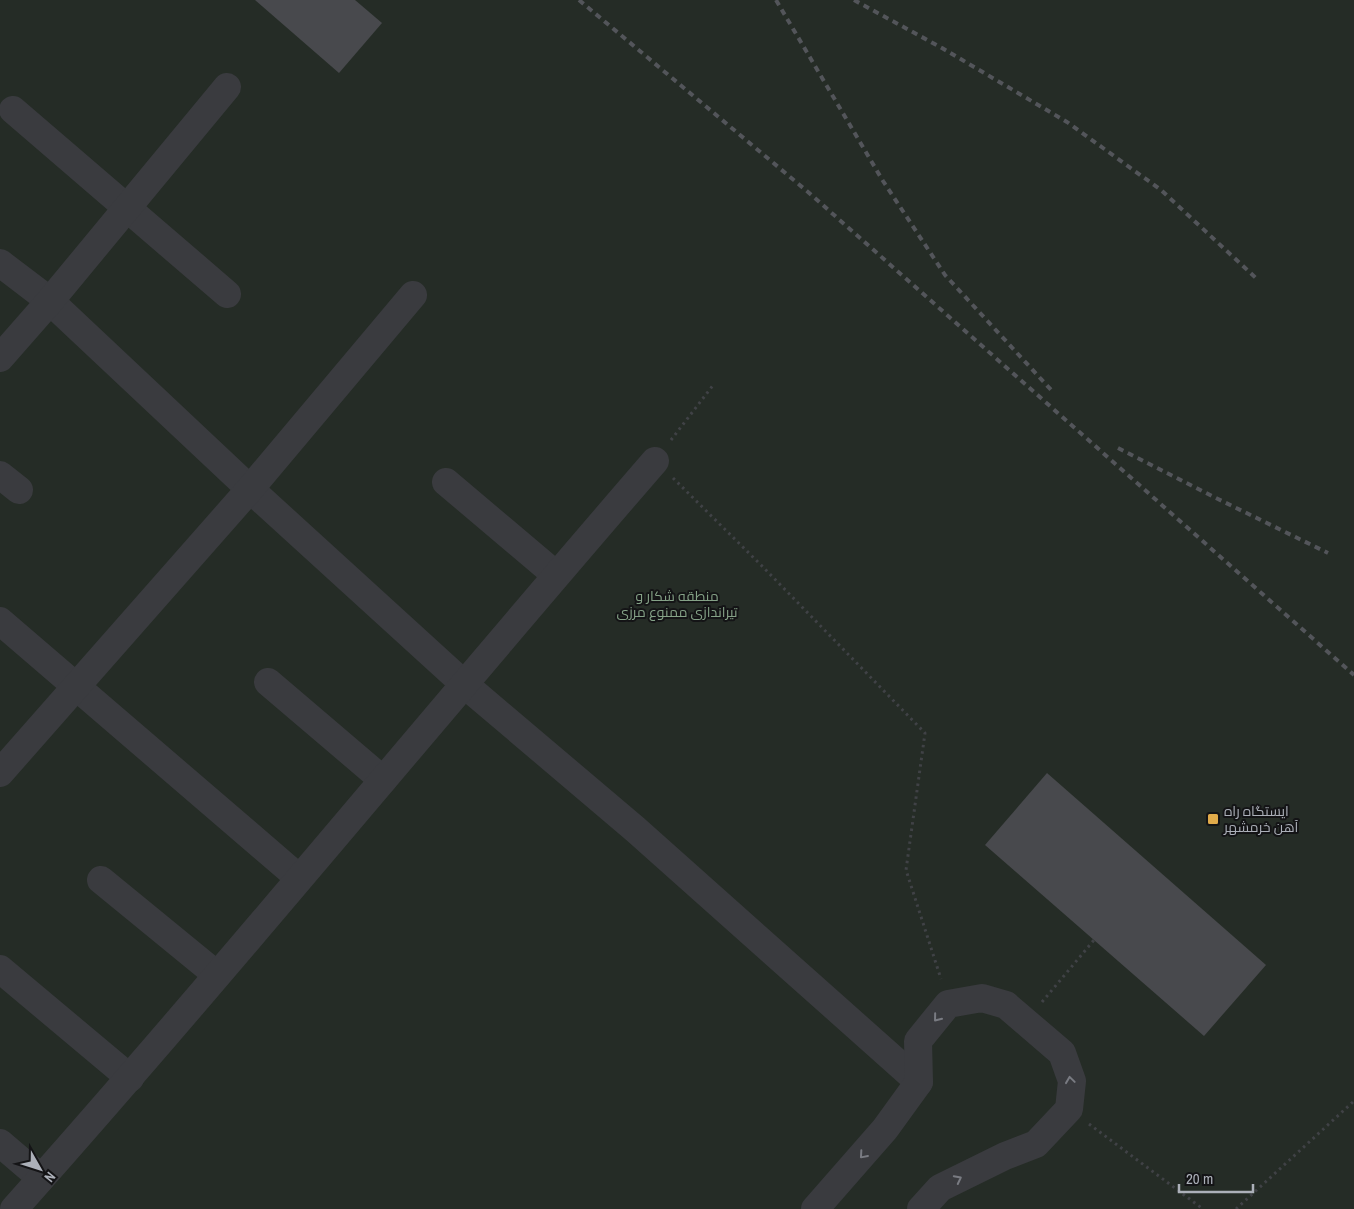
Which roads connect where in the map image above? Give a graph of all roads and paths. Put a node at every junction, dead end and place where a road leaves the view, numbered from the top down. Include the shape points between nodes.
1 (227, 87) dead end
2 (13, 110) dead end
3 (128, 208) junction
4 (0, 263) edge
5 (228, 294) dead end
6 (413, 295) dead end
7 (50, 302) junction
8 (0, 358) edge
9 (714, 384) dead end
10 (655, 461) junction
11 (446, 482) dead end
12 (250, 489) junction
13 (556, 575) junction
14 (0, 621) edge
15 (268, 682) dead end
16 (464, 684) junction
17 (76, 686) junction
18 (0, 773) edge
19 (383, 780) junction
20 (300, 878) junction
21 (102, 880) dead end
22 (1094, 940) dead end
23 (0, 969) edge
24 (217, 975) junction
25 (948, 1004) junction
26 (1025, 1021) junction
27 (130, 1078) junction
28 (919, 1082) junction
29 (1354, 1101) edge
30 (1069, 1109) junction
31 (0, 1143) edge
32 (41, 1178) junction
33 (14, 1209) edge
34 (815, 1209) edge
35 (921, 1209) edge
36 (1203, 1209) edge
37 (1236, 1209) edge

1 - 3 street
2 - 3 street
3 - 5 street
3 - 7 street
4 - 7 street
6 - 12 street
7 - 8 street
7 - 12 street
9 - 10 path
10 - 13 street
10 - 25 path via 925,733 906,870
11 - 13 street
12 - 16 street
12 - 17 street
13 - 16 street
14 - 17 street
15 - 19 street
16 - 19 street
16 - 28 street via 635,828
17 - 18 street
17 - 20 street
19 - 20 street
20 - 24 street
21 - 24 street
22 - 26 path
23 - 27 street
24 - 27 street
25 - 26 street via 982,998 1006,1005
25 -> 28 street via 918,1041
30 -> 26 street via 1072,1081 1062,1053
27 - 32 street
28 -> 34 street via 885,1129
29 - 37 path
35 -> 30 street via 940,1188 1036,1144
30 - 36 path
31 - 32 street
32 - 33 street

